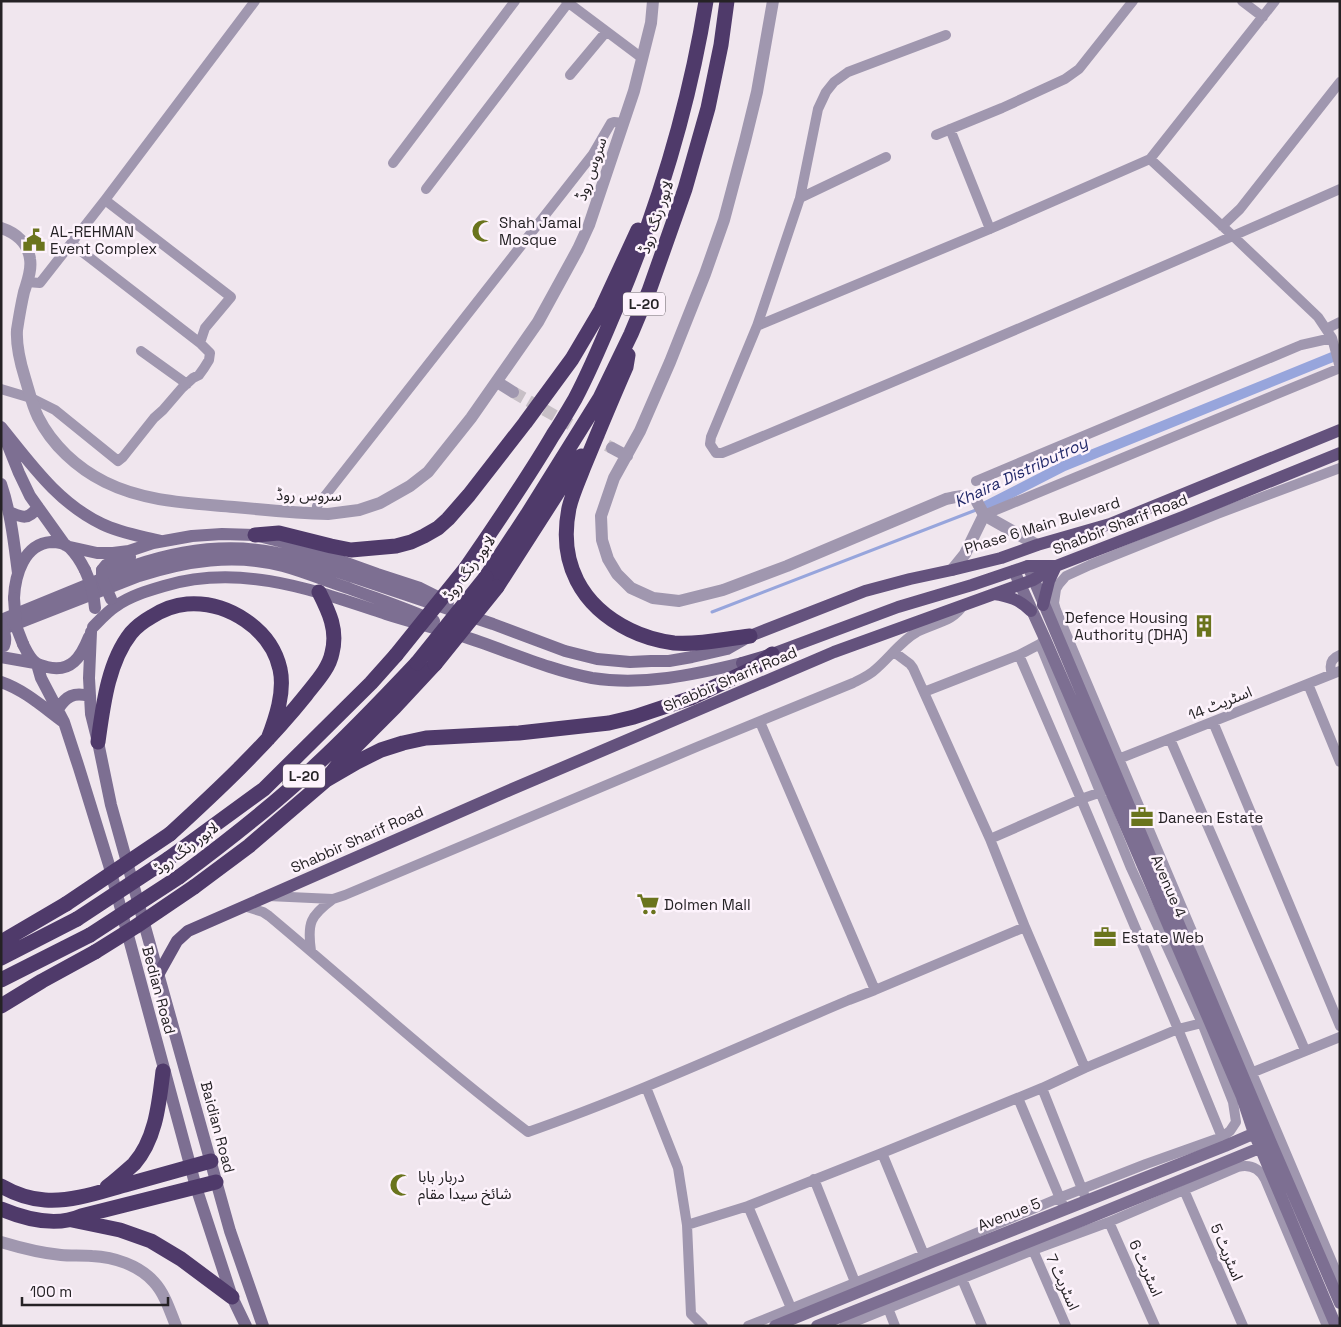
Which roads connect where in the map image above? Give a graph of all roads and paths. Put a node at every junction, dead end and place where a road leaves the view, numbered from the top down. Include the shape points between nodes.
1 (255, 1) edge
2 (515, 1) edge
3 (654, 1) edge
4 (706, 1) edge
5 (727, 1) edge
6 (773, 1) edge
7 (1133, 1) edge
8 (1242, 1) edge
9 (1275, 1) edge
10 (567, 2) edge
11 (1263, 17) junction
12 (606, 32) junction
13 (946, 35) dead end
14 (642, 58) junction
15 (570, 75) dead end
16 (1339, 85) edge
17 (623, 123) junction
18 (950, 129) junction
19 (936, 135) dead end
20 (886, 157) dead end
21 (1150, 159) junction
22 (393, 163) dead end
23 (661, 188) junction
24 (426, 189) dead end
25 (1340, 189) edge
26 (800, 198) junction
27 (105, 200) junction
28 (1222, 226) junction
29 (1, 228) edge
30 (990, 229) junction
31 (1233, 236) junction
32 (72, 244) junction
33 (27, 282) junction
34 (1340, 322) edge
35 (757, 326) junction
36 (631, 334) junction
37 (1330, 337) junction
38 (200, 343) junction
39 (141, 351) dead end
40 (1339, 366) edge
41 (497, 382) junction
42 (187, 384) junction
43 (1, 389) edge
44 (513, 392) tunnel mouth
45 (31, 398) junction
46 (1, 428) edge
47 (1340, 430) edge
48 (594, 439) junction
49 (612, 448) tunnel mouth
50 (1340, 453) edge
51 (627, 456) junction
52 (1340, 468) edge
53 (976, 481) dead end
54 (1, 484) edge
55 (38, 507) junction
56 (9, 512) junction
57 (983, 513) junction
58 (316, 514) junction
59 (254, 535) junction
60 (163, 541) junction
61 (148, 545) junction
62 (1037, 545) junction
63 (67, 546) junction
64 (1028, 566) junction
65 (1056, 566) junction
66 (952, 570) junction
67 (1014, 571) junction
68 (16, 579) junction
69 (1034, 580) junction
70 (492, 582) junction
71 (175, 583) junction
72 (1020, 585) junction
73 (319, 592) junction
74 (994, 594) junction
75 (7, 596) edge
76 (964, 605) junction
77 (1043, 605) junction
78 (1032, 611) junction
79 (1, 620) edge
80 (1, 624) edge
81 (493, 624) junction
82 (1, 630) edge
83 (92, 630) junction
84 (750, 636) junction
85 (477, 641) junction
86 (1043, 641) junction
87 (2, 650) edge
88 (894, 652) junction
89 (772, 654) junction
90 (1019, 655) junction
91 (1340, 655) edge
92 (742, 663) junction
93 (36, 664) junction
94 (1336, 673) edge
95 (1, 682) edge
96 (1308, 684) junction
97 (924, 692) junction
98 (89, 696) junction
99 (58, 709) junction
100 (64, 722) junction
101 (760, 722) junction
102 (1213, 722) junction
103 (578, 726) junction
104 (1170, 739) junction
105 (268, 740) junction
106 (98, 742) junction
107 (1114, 761) junction
108 (1340, 762) edge
109 (326, 780) junction
110 (1106, 791) junction
111 (1082, 800) junction
112 (990, 839) junction
113 (267, 896) junction
114 (333, 899) junction
115 (244, 906) junction
116 (1025, 927) junction
117 (147, 935) joint
118 (1, 942) edge
119 (311, 952) junction
120 (1, 958) edge
121 (158, 974) junction
122 (1, 980) edge
123 (42, 981) junction
124 (875, 990) junction
125 (1, 996) edge
126 (1, 1006) edge
127 (1202, 1024) junction
128 (1340, 1026) edge
129 (1178, 1029) junction
130 (1340, 1037) edge
131 (1305, 1050) junction
132 (1085, 1068) junction
133 (163, 1071) junction
134 (1251, 1072) junction
135 (646, 1087) junction
136 (1042, 1088) junction
137 (1242, 1097) junction
138 (1018, 1098) junction
139 (1260, 1131) junction
140 (1224, 1141) junction
141 (1266, 1146) junction
142 (882, 1153) junction
143 (211, 1161) junction
144 (190, 1167) junction
145 (1213, 1172) junction
146 (1274, 1175) junction
147 (814, 1179) junction
148 (216, 1182) junction
149 (1, 1186) edge
150 (196, 1187) junction
151 (1184, 1190) junction
152 (100, 1192) junction
153 (1085, 1195) junction
154 (1062, 1204) junction
155 (748, 1206) junction
156 (1, 1209) edge
157 (72, 1220) junction
158 (1109, 1222) junction
159 (687, 1225) junction
160 (1, 1242) edge
161 (1033, 1250) junction
162 (924, 1255) junction
163 (962, 1279) junction
164 (1340, 1281) edge
165 (857, 1287) junction
166 (232, 1297) junction
167 (1340, 1303) edge
168 (791, 1308) junction
169 (888, 1308) junction
170 (243, 1322) edge
171 (176, 1326) edge
172 (263, 1326) edge
173 (703, 1326) edge
174 (748, 1326) edge
175 (775, 1326) edge
176 (817, 1326) edge
177 (844, 1326) edge
178 (895, 1326) edge
179 (982, 1326) edge
180 (1066, 1326) edge
181 (1155, 1326) edge
182 (1243, 1326) edge
183 (1327, 1326) edge
184 (1336, 1326) edge

1 - 27 street
2 - 22 street
3 - 14 street, سروس روڈ
4 - 23 highway, لاہور رنگ روڈ / L-20 via 684,110
5 - 36 highway, لاہور رنگ روڈ / L-20 via 708,108 694,160
6 - 51 street via 757,92 724,220 677,346
7 - 18 street via 1079,69 1065,79
8 - 11 street
9 - 11 street
10 - 12 street
10 - 24 street
11 - 21 street
12 - 14 street
12 - 15 street
13 - 26 street via 848,72 834,82 818,109
14 - 17 street, سروس روڈ
16 - 28 street via 1240,209
17 - 41 street, سروس روڈ via 599,198 578,248 538,322
17 - 58 street via 611,123 593,154 316,506
18 - 19 street
18 - 30 street
20 - 26 street
21 - 28 street
21 - 30 street
23 - 59 highway via 633,239 602,310 572,360 469,495 438,528 396,546 351,550 279,533
23 - 120 highway, لاہور رنگ روڈ / L-20, bridge via 631,273 574,400 538,461 466,568 396,655 264,789 168,859 77,919
25 - 31 street
26 - 35 street
27 - 32 street
27 - 38 street via 231,297 205,328
28 - 31 street
29 - 33 street, سروس روڈ via 17,236 27,249 30,260
30 - 35 street
31 - 35 street via 826,410 716,453 710,444 711,437
31 - 37 street via 1318,317
32 - 33 street via 40,283
32 - 38 street
33 - 45 street, سروس روڈ via 17,342
34 - 37 street
36 - 48 highway via 626,367
36 - 70 highway, لاہور رنگ روڈ / L-20 via 600,398 528,515
37 - 40 street
37 - 53 street via 1301,345
38 - 42 street via 210,353 209,360 199,376
39 - 42 street
40 - 57 street
41 - 44 street
41 - 58 street, سروس روڈ via 428,472 410,486 359,510
42 - 45 street via 118,461 55,410
43 - 45 street
45 - 58 street, سروس روڈ via 44,428 65,454 90,474 118,488 167,500
46 - 55 main road via 19,473
46 - 60 main road via 45,481 87,516 121,531
47 - 62 main road, Phase 6 Main Bulevard via 1110,524
48 - 70 highway via 544,515
48 - 84 highway via 573,492 566,532 572,572 586,596 610,619 657,640 706,643
49 - 51 street
50 - 65 main road, Shabbir Sharif Road
51 - 57 street via 614,478 601,516 602,540 617,574 631,588 653,598 679,602 724,590 946,499 975,498
52 - 107 street via 1090,565 1066,576 1058,584 1054,596 1056,610
54 - 56 main road
55 - 56 main road via 28,517
55 - 63 main road
56 - 68 main road
57 - 62 street
57 - 66 street via 966,554
59 - 60 main road via 209,534
59 - 81 main road via 299,546 420,588
60 - 61 main road
61 - 63 main road via 108,553
61 - 71 main road, bridge via 138,554 103,567 102,578 108,595 116,600 160,582 168,580
62 - 66 main road, Phase 6 Main Bulevard
63 - 68 main road via 54,542 36,547 26,557
63 - 83 main road, bridge via 79,559 94,595
64 - 65 main road
64 - 67 main road
64 - 69 main road, Avenue 4
65 - 69 main road, Shabbir Sharif Road
65 - 77 main road
66 - 84 main road, Phase 6 Main Bulevard via 866,591
67 - 72 main road, Avenue 4
67 - 89 main road via 898,607
68 - 75 main road
69 - 72 main road, Shabbir Sharif Road
69 - 77 main road, Avenue 4
70 - 109 highway, bridge via 435,664
70 - 122 highway, لاہور رنگ روڈ / L-20, bridge via 361,722 274,804 179,877 90,935
71 - 73 main road via 239,577
71 - 83 main road via 143,592 117,605
72 - 74 main road, Shabbir Sharif Road
72 - 78 main road, Avenue 4
73 - 85 main road
73 - 105 highway via 331,618 332,655 314,684
74 - 76 main road, Shabbir Sharif Road
74 - 78 main road via 1015,599
75 - 93 main road, bridge via 22,644
76 - 88 street via 957,614 916,633
76 - 113 main road, Shabbir Sharif Road via 834,652
77 - 107 main road, Avenue 4
78 - 86 main road, Avenue 4
79 - 81 main road via 153,559 198,550 230,548 284,554
80 - 87 main road, bridge via 6,642
81 - 84 main road via 582,656 630,662 692,657 727,649
82 - 85 main road via 167,567 230,559 292,569 412,611
83 - 93 main road via 82,651 69,666 55,669
83 - 98 main road
85 - 92 main road via 594,678 680,677
86 - 90 street
86 - 110 main road, Avenue 4
87 - 93 main road
88 - 97 street via 910,664
88 - 101 street via 864,678
89 - 92 main road
89 - 103 highway via 756,667 691,698 609,723
90 - 97 street
90 - 111 street
91 - 94 street via 1331,662 1330,667
92 - 103 highway via 700,686 626,713
93 - 99 main road, Bedian Road
94 - 96 street, اسٹریٹ 14
95 - 100 main road via 32,698
96 - 102 street, اسٹریٹ 14
96 - 108 street
97 - 112 street
98 - 99 main road via 70,697
98 - 106 main road
99 - 100 main road, Bedian Road
100 - 133 main road, Bedian Road via 109,865
101 - 114 street
101 - 124 street
102 - 104 street, اسٹریٹ 14
102 - 128 street
103 - 109 highway via 426,738 381,750
104 - 107 street, اسٹریٹ 14
104 - 131 street
105 - 106 highway via 276,718 281,685 280,669 269,643 255,627 226,610 187,604 146,620 137,626 123,645 108,683
105 - 118 highway, bridge via 170,834 66,904
106 - 117 main road, Bedian Road via 111,805
107 - 134 street via 1181,906
107 - 137 main road, Avenue 4
109 - 123 highway, bridge via 250,846 194,887 95,952
110 - 111 street
110 - 127 street via 1131,868
110 - 137 main road, Avenue 4
111 - 112 street
111 - 129 street
112 - 116 street
113 - 114 street
113 - 115 main road, Shabbir Sharif Road
114 - 119 street via 320,908 312,920 309,933
115 - 119 street via 269,916
115 - 121 main road, Shabbir Sharif Road via 188,931 177,941
116 - 124 street
116 - 132 street
117 - 121 main road, Baidian Road
119 - 135 street via 528,1132
121 - 143 main road, Baidian Road
123 - 125 highway
123 - 126 highway
124 - 135 street
127 - 129 street
127 - 137 street
129 - 132 street
129 - 140 street
130 - 131 street
131 - 134 street
132 - 136 street
133 - 144 main road, Bedian Road
133 - 152 highway via 151,1137 135,1162
134 - 164 street
135 - 159 street via 678,1168
136 - 138 street
136 - 153 street
137 - 139 main road, Avenue 4
137 - 140 street via 1236,1122
138 - 142 street
138 - 154 street
139 - 140 main road, Avenue 5
139 - 141 main road, Avenue 4
140 - 153 main road, Avenue 5
141 - 145 main road
141 - 146 main road, Avenue 4
142 - 147 street
142 - 162 street
143 - 144 highway
143 - 148 main road, Baidian Road
144 - 150 main road, Bedian Road
144 - 152 highway
145 - 146 street via 1251,1166
145 - 151 street
145 - 176 main road
146 - 167 main road, Avenue 4
146 - 183 street
146 - 184 main road, Avenue 4
147 - 155 street
147 - 165 street
148 - 150 highway
148 - 172 main road, Baidian Road
149 - 152 highway via 16,1194 47,1200
150 - 157 highway
150 - 166 main road, Bedian Road
151 - 158 street
151 - 182 street, اسٹریٹ 5
153 - 154 main road, Avenue 5
154 - 162 street
154 - 165 main road, Avenue 5
155 - 159 street
155 - 168 street
156 - 157 highway via 29,1219
157 - 166 highway via 120,1230 151,1241
158 - 161 street
158 - 181 street, اسٹریٹ 6
159 - 173 street via 692,1314
160 - 171 street via 32,1251 94,1256 133,1266 155,1283
161 - 163 street
161 - 180 street, اسٹریٹ 7
162 - 165 street
163 - 169 street
163 - 179 street
165 - 168 street
165 - 175 main road, Avenue 5
166 - 170 main road, Bedian Road
168 - 174 street
169 - 177 street
169 - 178 street

